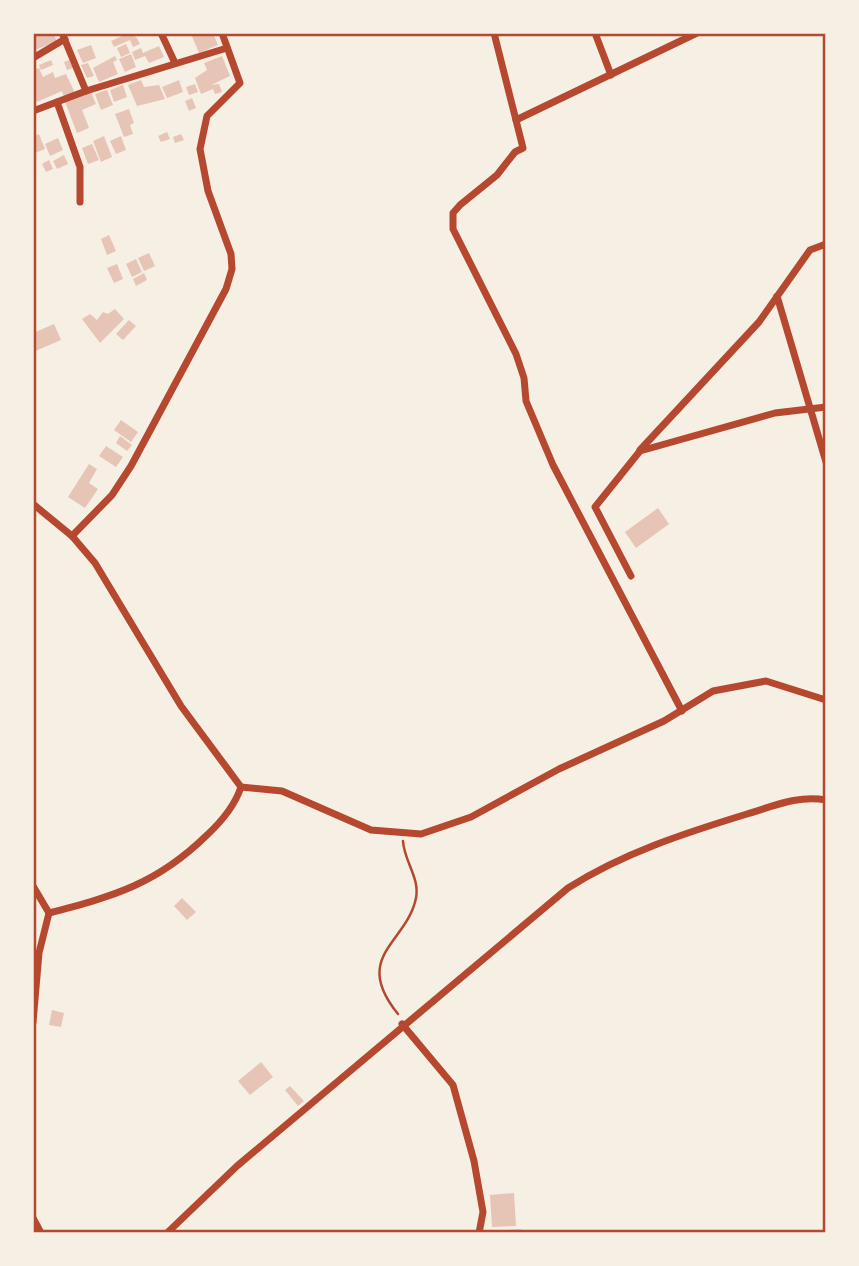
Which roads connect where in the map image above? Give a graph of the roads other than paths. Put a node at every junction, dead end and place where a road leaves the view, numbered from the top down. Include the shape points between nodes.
1 (161, 33) edge
2 (222, 33) edge
3 (494, 33) edge
4 (595, 33) edge
5 (698, 33) edge
6 (64, 36) edge
7 (227, 48) junction
8 (33, 58) edge
9 (174, 63) junction
10 (611, 75) junction
11 (86, 91) junction
12 (57, 102) junction
13 (33, 111) edge
14 (516, 120) junction
15 (80, 202) dead end
16 (826, 244) edge
17 (777, 296) junction
18 (826, 407) edge
19 (808, 408) junction
20 (640, 451) junction
21 (826, 462) edge
22 (33, 504) edge
23 (72, 536) junction
24 (631, 576) dead end
25 (826, 699) edge
26 (682, 711) junction
27 (241, 787) junction
28 (826, 800) edge
29 (33, 886) edge
30 (49, 913) junction
31 (35, 988) edge
32 (33, 1022) edge
33 (403, 1023) junction
34 (33, 1218) edge
35 (41, 1233) edge
36 (167, 1233) edge
37 (479, 1233) edge

1 - 9 street
2 - 7 street
3 - 14 street
4 - 10 street
5 - 10 street
6 - 8 street
6 - 11 street
7 - 9 street
7 - 23 street via 240,83 206,116 200,149 208,191 232,261 226,289 131,466 112,495
9 - 11 street
10 - 14 street
11 - 12 street
12 - 13 street
12 - 15 street via 80,167
14 - 26 street via 523,148 453,213 453,229 516,354 526,401 553,465
16 - 17 street via 810,250
17 - 19 street
17 - 20 street via 759,322
18 - 19 street
19 - 20 street
19 - 21 street
20 - 24 street via 594,507
22 - 23 street
23 - 27 street via 95,562 181,706
25 - 26 street via 757,681 713,691
26 - 27 street via 471,817 431,832 403,835 354,825 282,791
27 - 30 street via 214,829 160,875 89,904
28 - 33 street via 801,798 677,835 591,873
29 - 30 street
30 - 31 street
31 - 32 street
33 - 36 street via 237,1166
33 - 37 street via 453,1085 474,1161 483,1213
34 - 35 street

